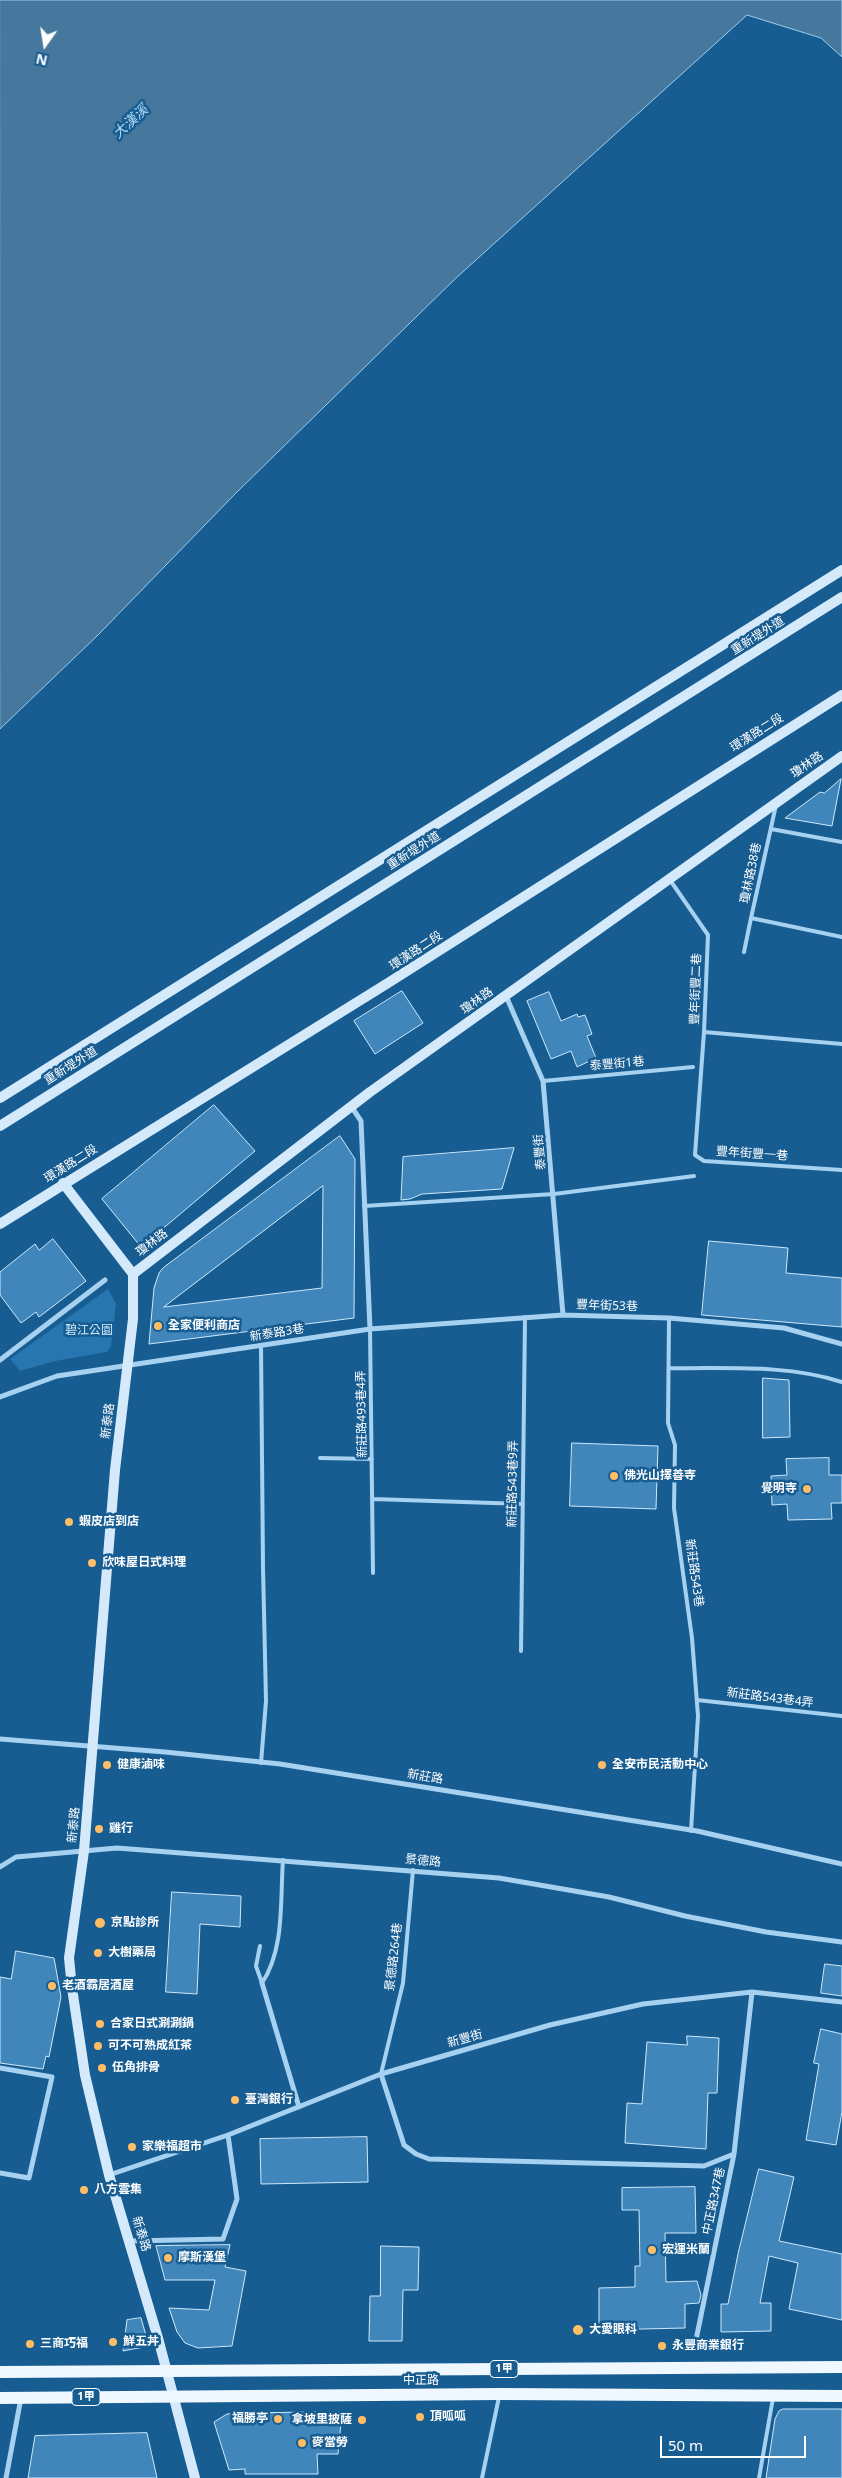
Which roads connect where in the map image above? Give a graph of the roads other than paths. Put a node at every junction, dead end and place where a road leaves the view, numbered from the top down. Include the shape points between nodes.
1 (842, 570) edge
2 (842, 597) edge
3 (842, 695) edge
4 (842, 756) edge
5 (777, 801) junction
6 (771, 829) junction
7 (842, 842) edge
8 (670, 880) junction
9 (751, 918) junction
10 (842, 936) edge
11 (744, 952) dead end
12 (506, 996) junction
13 (704, 1032) junction
14 (842, 1044) edge
15 (693, 1067) dead end
16 (543, 1081) junction
17 (0, 1098) edge
18 (352, 1106) junction
19 (0, 1126) edge
20 (842, 1170) edge
21 (694, 1176) dead end
22 (63, 1183) junction
23 (554, 1194) junction
24 (364, 1206) junction
25 (0, 1224) edge
26 (133, 1274) junction
27 (105, 1280) dead end
28 (563, 1314) junction
29 (525, 1317) junction
30 (670, 1318) junction
31 (370, 1328) junction
32 (842, 1344) edge
33 (262, 1346) junction
34 (0, 1360) edge
35 (128, 1366) junction
36 (668, 1368) junction
37 (842, 1382) edge
38 (0, 1397) edge
39 (320, 1458) dead end
40 (372, 1459) junction
41 (373, 1500) junction
42 (523, 1504) junction
43 (374, 1573) dead end
44 (521, 1652) dead end
45 (697, 1700) junction
46 (842, 1716) edge
47 (0, 1739) edge
48 (94, 1747) junction
49 (261, 1762) junction
50 (690, 1830) junction
51 (84, 1851) junction
52 (283, 1860) junction
53 (842, 1864) edge
54 (0, 1866) edge
55 (413, 1870) junction
56 (842, 1942) edge
57 (260, 1946) dead end
58 (262, 1983) junction
59 (752, 1992) junction
60 (842, 2002) edge
61 (0, 2068) edge
62 (381, 2074) junction
63 (299, 2107) junction
64 (228, 2135) junction
65 (734, 2154) junction
66 (0, 2173) edge
67 (109, 2174) junction
68 (130, 2241) junction
69 (696, 2340) dead end
70 (842, 2367) edge
71 (167, 2371) junction
72 (0, 2372) edge
73 (500, 2394) junction
74 (773, 2394) junction
75 (172, 2395) junction
76 (842, 2396) edge
77 (0, 2398) edge
78 (21, 2398) junction
79 (6, 2478) edge
80 (194, 2478) edge
81 (482, 2478) edge
82 (759, 2478) edge

1 - 17 street, 重新堤外道
2 - 19 street, 重新堤外道
3 - 22 street, 環漢路二段 via 388,984
4 - 5 street, 瓊林路
5 - 6 lane, 瓊林路38巷
5 - 8 street, 瓊林路
6 - 7 lane
6 - 9 lane, 瓊林路38巷
8 - 12 street, 瓊林路
8 - 13 lane, 豐年街豐二巷 via 708,935
9 - 10 lane, 瓊林路38巷
9 - 11 lane
12 - 16 street, 泰豐街
12 - 18 street, 瓊林路
13 - 14 lane, 豐年街豐二巷
13 - 20 lane, 豐年街豐一巷 via 695,1155 704,1160
15 - 16 lane, 泰豐街1巷
16 - 23 street, 泰豐街
18 - 24 street via 361,1121
18 - 26 street, 瓊林路
21 - 23 lane
22 - 25 street, 環漢路二段
22 - 26 street
23 - 24 lane
23 - 28 street, 泰豐街
24 - 31 street
26 - 35 street, 新泰路
27 - 34 street
28 - 29 street, 豐年街53巷
28 - 30 street, 豐年街53巷
29 - 31 street, 豐年街53巷
29 - 42 lane, 新莊路543巷9弄
30 - 32 street, 豐年街53巷 via 784,1328
30 - 36 lane, 新莊路543巷
31 - 33 street, 新泰路3巷
31 - 40 lane, 新莊路493巷4弄
33 - 35 street, 新泰路3巷
33 - 49 lane via 266,1701
35 - 38 street, 新泰路3巷 via 57,1376
35 - 48 street, 新泰路 via 114,1470
36 - 37 lane via 783,1369
36 - 45 lane, 新莊路543巷 via 668,1423 675,1446 674,1508
39 - 40 lane
40 - 41 lane, 新莊路493巷4弄
41 - 42 lane
41 - 43 lane, 新莊路493巷4弄
42 - 44 lane, 新莊路543巷9弄
45 - 46 lane, 新莊路543巷4弄
45 - 50 lane, 新莊路543巷
47 - 48 street, 新莊路
48 - 49 street, 新莊路
48 - 51 street, 新泰路
49 - 50 street, 新莊路
50 - 53 street, 新莊路
51 - 52 street, 景德路 via 117,1848
51 - 54 street, 景德路 via 16,1857
51 - 67 street, 新泰路 via 69,1958 85,2075
52 - 55 street, 景德路
52 - 58 lane via 278,1938 271,1969
55 - 56 street, 景德路 via 508,1879 609,1897 757,1930
55 - 62 lane, 景德路264巷 via 403,1983
57 - 58 lane via 256,1966
58 - 63 street
59 - 60 street, 新豐街
59 - 62 street, 新豐街 via 643,2004 550,2025
59 - 65 street, 中正路347巷
61 - 66 street via 52,2077 29,2178
62 - 63 street, 新豐街
62 - 65 street via 404,2145 429,2159 704,2166
63 - 64 street, 新豐街
64 - 67 street, 新豐街
64 - 68 street via 237,2199 223,2239
65 - 69 street, 中正路347巷
67 - 68 street, 新泰路
68 - 71 street, 新泰路
70 - 71 main road, 中正路 / 1甲
71 - 72 main road, 中正路 / 1甲
71 - 75 street, 新泰路
73 - 74 main road, 中正路 / 1甲
73 - 75 main road, 中正路 / 1甲
73 - 81 lane
74 - 76 main road, 中正路 / 1甲
74 - 82 lane
75 - 78 main road, 中正路 / 1甲
75 - 80 street, 新泰路
77 - 78 main road, 中正路 / 1甲
78 - 79 street

